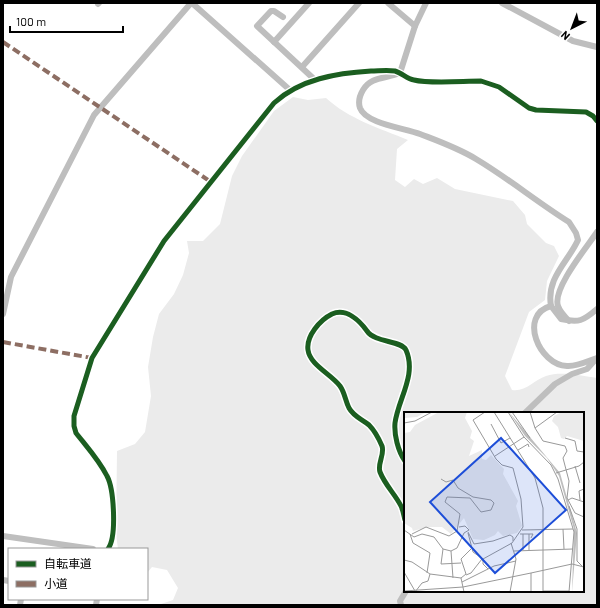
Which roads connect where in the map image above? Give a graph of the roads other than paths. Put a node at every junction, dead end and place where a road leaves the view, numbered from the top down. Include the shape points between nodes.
1 (191, 3) edge
2 (309, 3) edge
3 (359, 3) edge
4 (388, 3) edge
5 (426, 3) edge
6 (502, 3) edge
7 (283, 17) dead end
8 (415, 26) junction
9 (274, 42) junction
10 (597, 47) edge
11 (302, 67) junction
12 (400, 73) junction
13 (314, 80) junction
14 (291, 91) junction
15 (596, 117) edge
16 (597, 232) edge
17 (551, 306) junction
18 (597, 309) edge
19 (3, 314) edge
20 (569, 321) junction
21 (597, 358) edge
22 (526, 412) edge
23 (404, 458) edge
24 (404, 516) edge
25 (3, 536) edge
26 (86, 548) edge
27 (108, 548) edge
28 (405, 592) edge
29 (401, 605) edge

1 - 14 street
1 - 19 street via 94,115 11,277
2 - 9 street
3 - 11 street
4 - 8 street
5 - 8 street
6 - 10 street via 573,42
7 - 9 street via 271,11 257,26
8 - 12 street
9 - 11 street
11 - 13 street
12 - 13 street via 349,72
12 - 15 street via 414,80 490,82 536,110 586,112
12 - 17 street via 374,79 366,85 359,100 360,108 366,116 429,138 475,158 569,222 574,228 578,240 553,281
13 - 14 street
14 - 27 street via 274,103 164,241 92,358 74,416 74,426 108,477 114,507 113,532
16 - 20 street via 562,284 557,298 560,311
17 - 20 street via 561,319
17 - 21 street via 539,311 535,318 534,333 545,354 560,365 569,367
18 - 20 street via 582,320
21 - 22 street via 587,369 555,384
23 - 24 street via 397,441 395,424 407,388 409,362 406,349 400,344 385,342 369,334 350,314 336,312 326,317 312,333 309,341 308,350 311,358 338,384 344,392 349,408 369,425 378,437 383,448 379,470 401,505
25 - 26 street
28 - 29 street via 400,601

